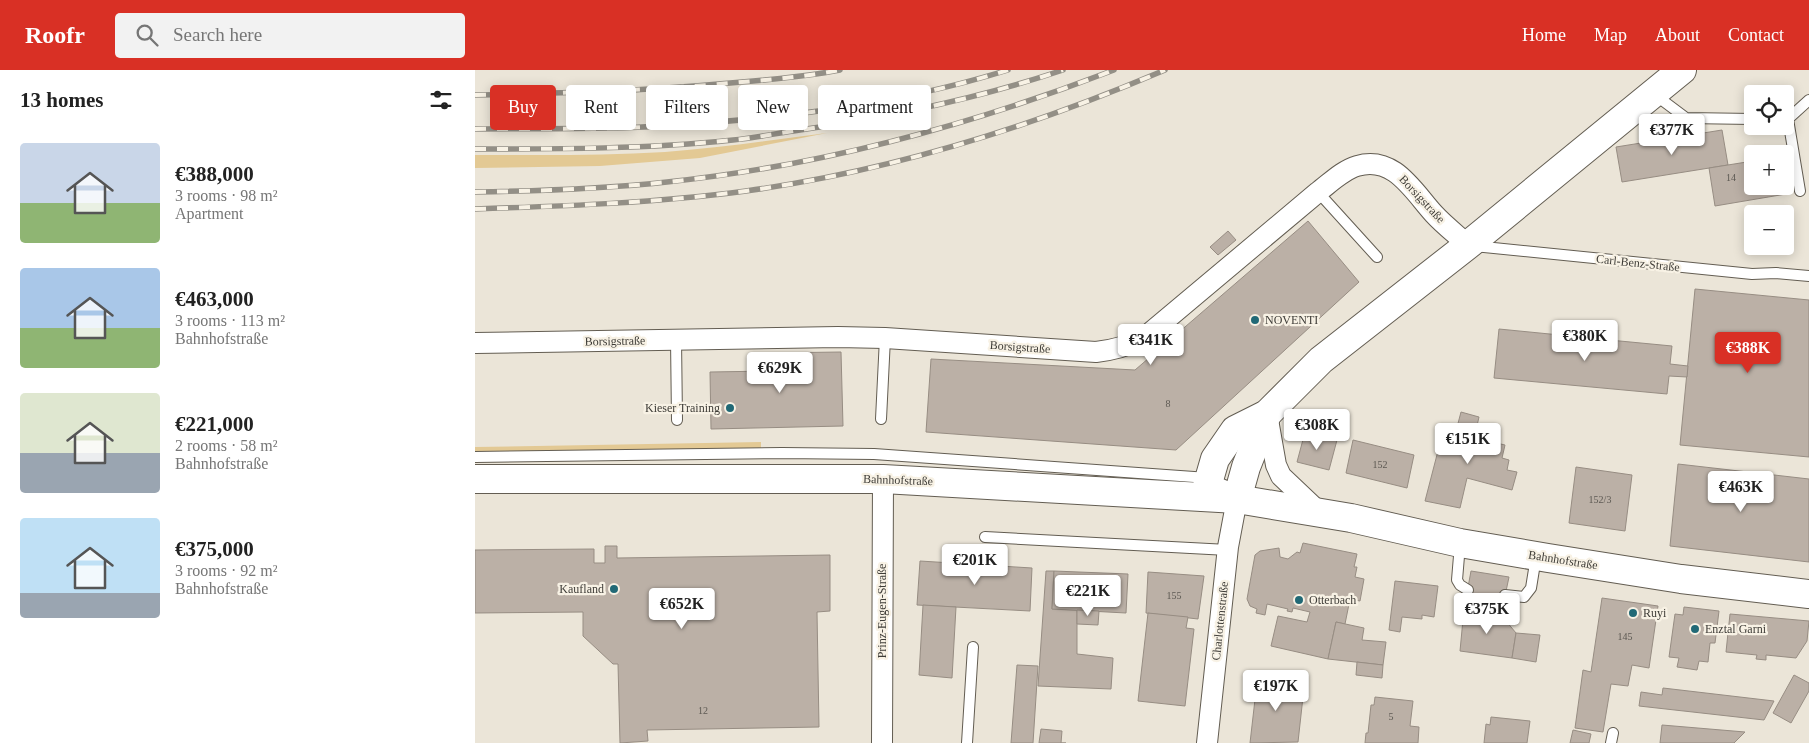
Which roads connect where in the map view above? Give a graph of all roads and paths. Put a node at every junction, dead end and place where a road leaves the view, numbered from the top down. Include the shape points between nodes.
1 (1680, 71) edge
2 (1654, 93) junction
3 (1809, 100) edge
4 (1794, 113) edge
5 (1744, 119) edge
6 (1790, 135) edge
7 (1800, 191) dead end
8 (1319, 192) junction
9 (1468, 245) junction
10 (1377, 257) dead end
11 (1809, 276) edge
12 (885, 338) junction
13 (676, 339) junction
14 (475, 344) edge
15 (1267, 414) junction
16 (881, 419) dead end
17 (677, 420) dead end
18 (475, 457) edge
19 (883, 478) junction
20 (475, 479) edge
21 (1206, 487) junction
22 (1241, 497) junction
23 (1319, 512) junction
24 (985, 537) dead end
25 (1460, 543) junction
26 (1228, 550) junction
27 (1536, 556) junction
28 (1468, 590) dead end
29 (1809, 594) edge
30 (1505, 595) dead end
31 (973, 647) dead end
32 (882, 743) edge
33 (967, 743) edge
34 (1207, 743) edge

1 - 2 street
2 - 5 lane via 1687,118
2 - 9 street
3 - 4 lane
6 - 7 lane
8 - 9 street, Borsigstraße via 1357,166 1385,166 1400,175 1435,215
8 - 10 lane
8 - 12 street, Borsigstraße via 1144,338 1128,346 1096,352
9 - 11 lane, Carl-Benz-Straße via 1752,274
9 - 15 street via 1321,360
12 - 13 street, Borsigstraße
12 - 16 lane
13 - 14 street, Borsigstraße
13 - 17 lane
15 - 21 street via 1235,430 1215,459
15 - 22 street
15 - 23 street, Bahnhofstraße via 1276,466 1281,476
18 - 21 lane via 874,454
19 - 20 street, Bahnhofstraße
19 - 21 street, Bahnhofstraße
19 - 32 street, Prinz-Eugen-Straße
21 - 22 street, Bahnhofstraße
22 - 23 street, Bahnhofstraße
22 - 26 street, Charlottenstraße
23 - 25 street, Bahnhofstraße
24 - 26 lane
25 - 27 street, Bahnhofstraße
25 - 28 lane via 1457,580
26 - 34 street, Charlottenstraße
27 - 29 street, Bahnhofstraße via 1681,579
27 - 30 lane via 1531,588 1524,597
31 - 33 lane

